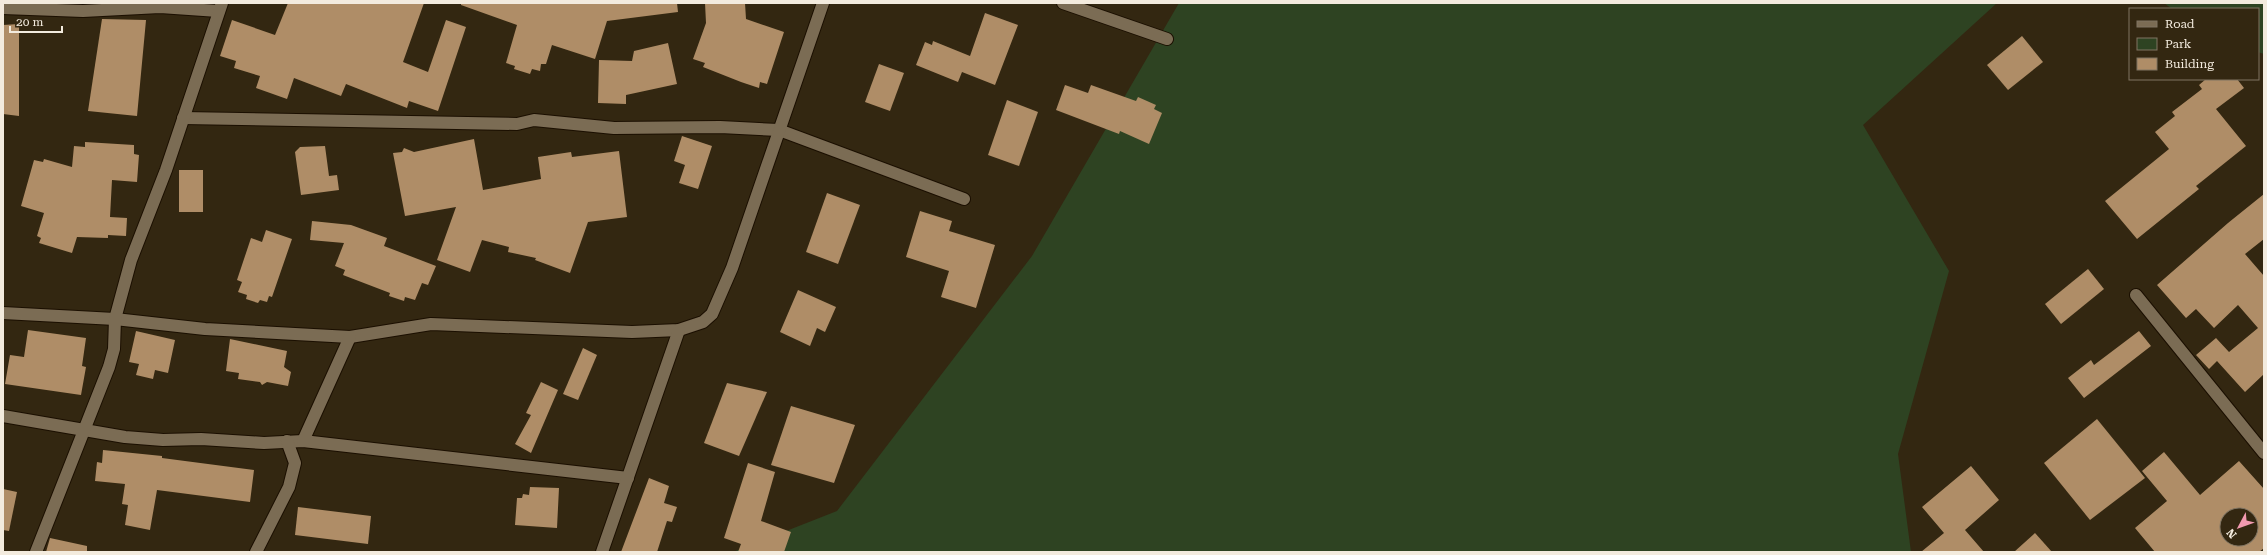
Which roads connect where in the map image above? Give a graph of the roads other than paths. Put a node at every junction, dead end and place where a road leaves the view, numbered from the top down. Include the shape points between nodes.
1 (823, 3) edge
2 (1063, 3) edge
3 (220, 7) edge
4 (3, 8) edge
5 (1167, 39) dead end
6 (183, 118) junction
7 (779, 130) junction
8 (964, 199) dead end
9 (2136, 295) dead end
10 (3, 313) edge
11 (115, 319) junction
12 (679, 330) junction
13 (350, 337) junction
14 (3, 416) edge
15 (84, 429) junction
16 (287, 441) junction
17 (303, 441) junction
18 (2264, 453) edge
19 (628, 478) junction
20 (36, 552) edge
21 (256, 552) edge
22 (602, 552) edge

1 - 7 street
2 - 5 street
3 - 4 street via 83,11
3 - 6 street
6 - 7 street via 517,124 534,120 614,128 720,127
6 - 11 street via 131,260
7 - 8 street
7 - 12 street via 717,306 703,322
9 - 18 street
10 - 11 street
11 - 13 street via 205,329
11 - 15 street via 114,349 109,368
12 - 13 street via 632,332 431,324
12 - 19 street
13 - 17 street
14 - 15 street
15 - 16 street via 125,437 163,440
15 - 20 street
16 - 17 street
16 - 21 street via 295,463 289,487
17 - 19 street
19 - 22 street

